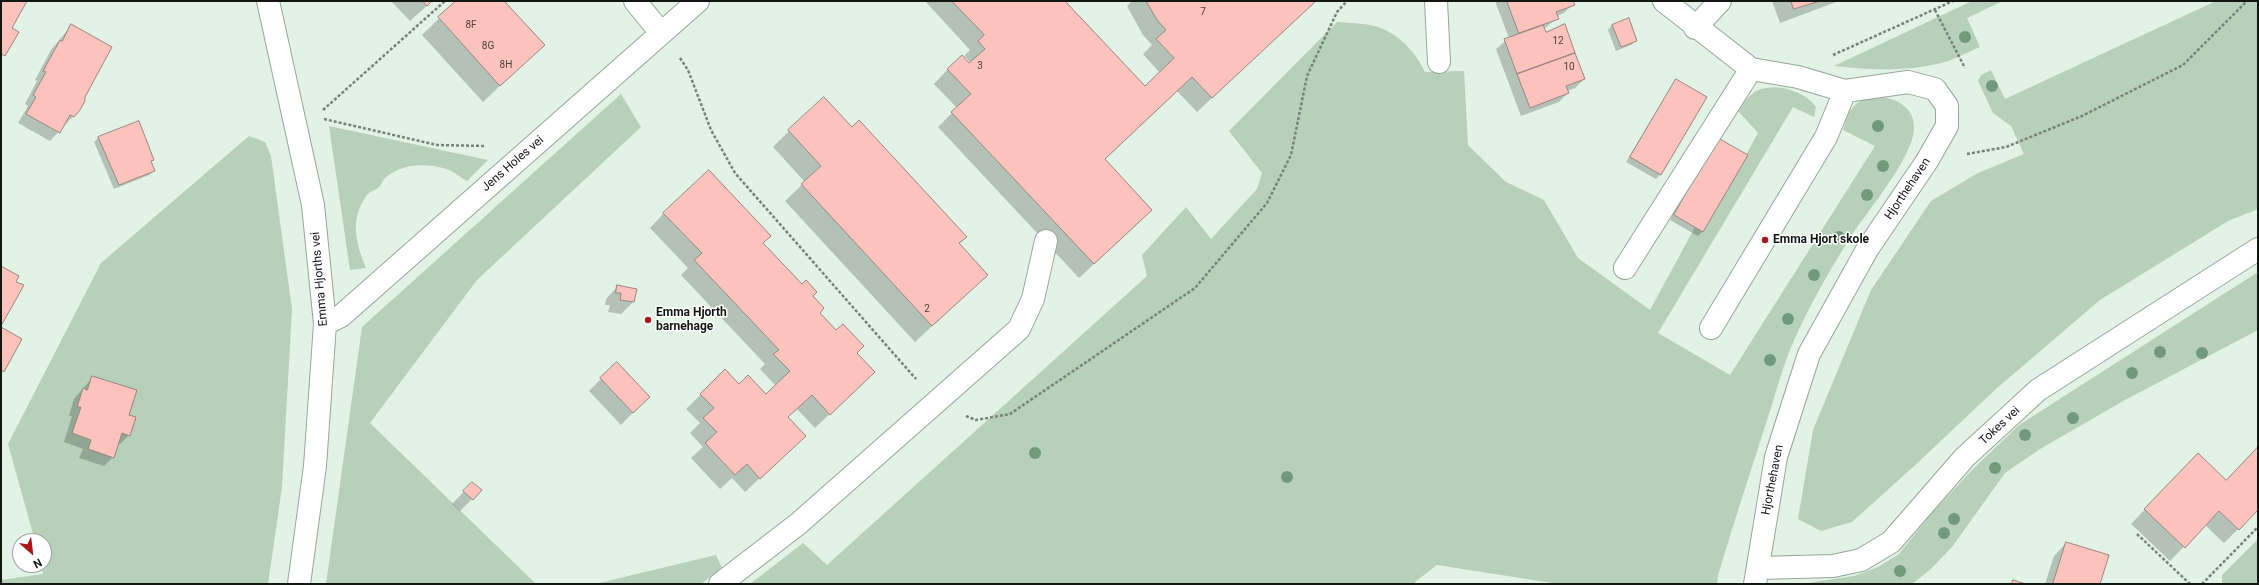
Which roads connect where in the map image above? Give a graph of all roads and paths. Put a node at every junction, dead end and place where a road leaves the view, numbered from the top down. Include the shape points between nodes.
1 (268, 1) edge
2 (445, 1) edge
3 (635, 1) edge
4 (698, 1) edge
5 (1347, 1) edge
6 (1436, 1) edge
7 (1664, 1) edge
8 (1720, 1) edge
9 (1953, 1) edge
10 (2247, 1) edge
11 (1935, 10) junction
12 (1695, 28) junction
13 (661, 33) junction
14 (1439, 62) dead end
15 (1965, 68) dead end
16 (1751, 69) junction
17 (1798, 77) junction
18 (1845, 91) junction
19 (293, 112) junction
20 (315, 117) junction
21 (533, 146) junction
22 (1927, 161) junction
23 (1046, 241) dead end
24 (2258, 249) edge
25 (1625, 268) dead end
26 (325, 324) junction
27 (1711, 328) dead end
28 (938, 403) junction
29 (2258, 527) edge
30 (2138, 534) dead end
31 (1756, 576) edge
32 (299, 584) edge
33 (720, 584) edge
34 (2190, 584) edge
35 (2202, 584) edge

1 - 19 street, Emma Hjorths vei
2 - 20 path
3 - 13 street
4 - 13 street, Jens Holes vei
5 - 28 path via 1337,12 1307,76 1291,155 1267,203 1194,288 1010,414 976,420
6 - 14 street
7 - 12 street, Hjorthehaven
8 - 12 street
9 - 11 path
10 - 22 path via 2183,64 2082,116 2006,147
11 - 15 path
11 - 17 path via 1832,56
12 - 16 street, Hjorthehaven
13 - 21 street, Jens Holes vei
13 - 28 path via 688,70 711,130 735,173
16 - 17 street, Hjorthehaven
16 - 25 street
17 - 18 street, Hjorthehaven
18 - 22 street, Hjorthehaven via 1908,82 1935,89 1947,106 1947,126
18 - 27 street via 1826,137
19 - 20 path
19 - 26 street, Emma Hjorths vei via 313,205
20 - 21 path via 437,145
21 - 26 street, Jens Holes vei via 341,316
22 - 31 street, Hjorthehaven via 1868,248 1809,354 1776,457
23 - 28 street via 1033,300 1019,329
24 - 31 street, Tokes vei via 2038,390 1966,457 1890,542 1861,560
26 - 32 street, Emma Hjorths vei via 315,466
28 - 33 street via 798,524
29 - 35 path
30 - 34 path

